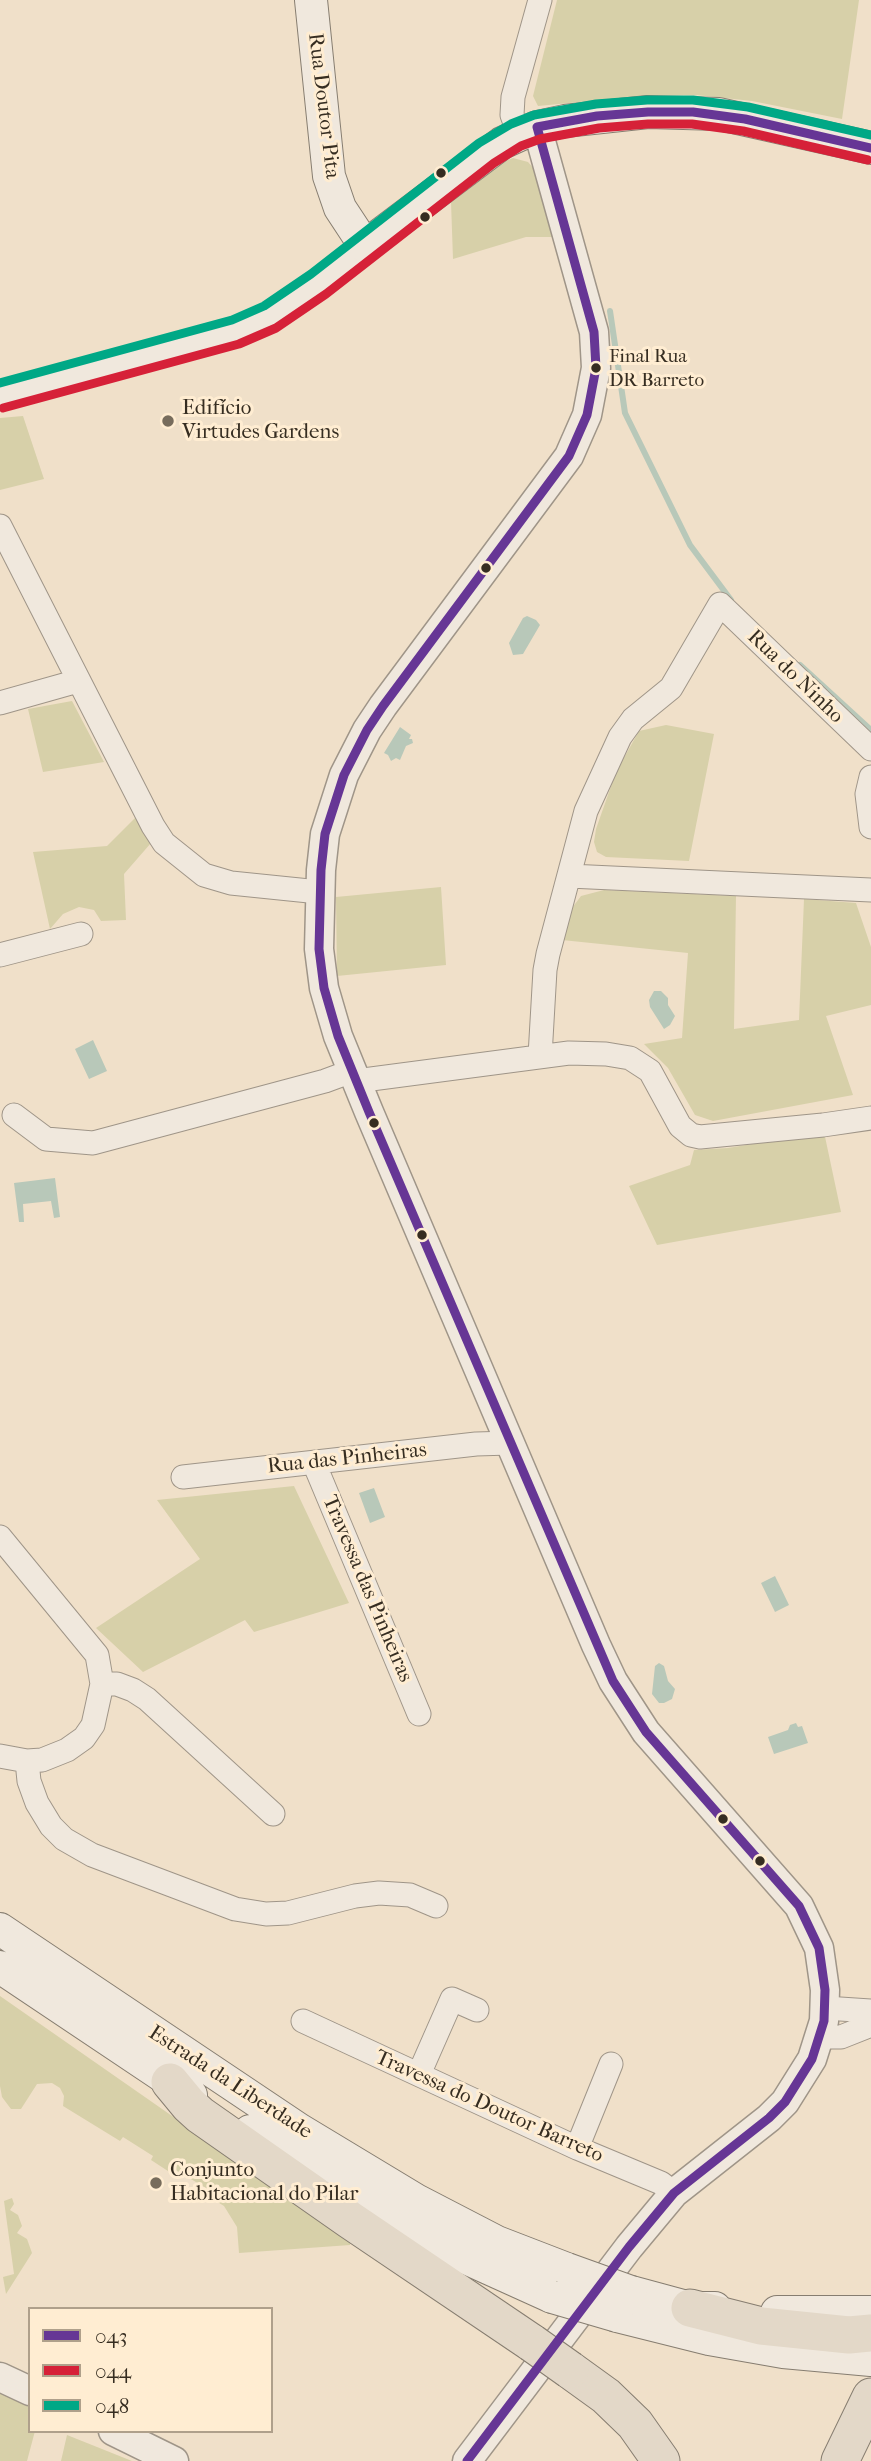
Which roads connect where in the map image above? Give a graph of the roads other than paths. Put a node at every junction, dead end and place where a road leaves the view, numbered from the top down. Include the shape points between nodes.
1 (311, 0) edge
2 (540, 0) edge
3 (528, 130) junction
4 (871, 148) edge
5 (365, 246) junction
6 (0, 396) edge
7 (0, 526) edge
8 (78, 681) junction
9 (0, 703) edge
10 (871, 749) edge
11 (871, 777) edge
12 (871, 827) edge
13 (569, 876) junction
14 (871, 890) edge
15 (319, 892) junction
16 (81, 934) dead end
17 (0, 955) edge
18 (540, 1056) junction
19 (354, 1076) junction
20 (14, 1115) dead end
21 (871, 1118) edge
22 (510, 1443) junction
23 (314, 1464) junction
24 (183, 1477) dead end
25 (0, 1537) edge
26 (102, 1684) junction
27 (419, 1714) dead end
28 (0, 1756) edge
29 (27, 1761) junction
30 (273, 1814) dead end
31 (436, 1906) dead end
32 (0, 1929) edge
33 (0, 1967) edge
34 (825, 2008) junction
35 (477, 2010) dead end
36 (871, 2011) edge
37 (303, 2021) dead end
38 (871, 2025) edge
39 (821, 2036) junction
40 (611, 2064) dead end
41 (419, 2074) junction
42 (170, 2082) junction
43 (577, 2148) junction
44 (674, 2193) junction
45 (624, 2304) junction
46 (690, 2308) junction
47 (871, 2312) edge
48 (871, 2333) edge
49 (871, 2360) edge
50 (0, 2377) edge
51 (28, 2390) edge
52 (871, 2398) edge
53 (117, 2433) edge
54 (871, 2446) edge
55 (174, 2461) edge
56 (467, 2461) edge
57 (661, 2461) edge
58 (839, 2461) edge
59 (864, 2461) edge

1 - 5 main road, Rua Doutor Pita via 329,176 340,208
2 - 3 street via 513,97 512,115
3 - 4 main road via 597,116 693,112
3 - 5 main road via 487,153
3 - 15 street via 594,332 596,368 587,415 569,456 367,730 331,812
5 - 6 street via 285,309 254,325
7 - 8 street
8 - 9 street
8 - 15 street via 164,843 204,875 222,881
10 - 13 street, Rua do Ninho via 720,604 671,688 633,719 621,737 586,811
11 - 12 street via 867,794
13 - 14 street
13 - 18 street via 545,970
15 - 19 street via 324,988
16 - 17 street
18 - 19 street
18 - 21 street via 630,1058 650,1071 684,1130 700,1137
19 - 20 street via 93,1143 46,1139
19 - 22 street
22 - 23 street, Rua das Pinheiras
22 - 34 street via 596,1645 627,1704 653,1740 799,1906 818,1948
23 - 24 street, Rua das Pinheiras
23 - 27 street, Travessa das Pinheiras
25 - 26 street via 97,1655
26 - 29 street via 93,1725 84,1738 67,1750
26 - 30 street via 117,1684 147,1699
28 - 29 street
29 - 31 street via 37,1803 64,1839 92,1855 235,1909 288,1913 379,1893 410,1895
32 - 45 main road, Estrada da Liberdade, bridge via 300,2130 416,2200 497,2242 567,2269
33 - 42 main road, Estrada da Liberdade
34 - 36 street
34 - 39 street
35 - 41 street via 452,1999
37 - 41 street, Travessa do Doutor Barreto
38 - 39 street via 841,2036
39 - 44 street via 806,2072 785,2102
40 - 43 street
41 - 43 street, Travessa do Doutor Barreto
42 - 45 main road, Estrada da Liberdade, bridge via 468,2259 552,2297
42 - 57 highway, bridge via 200,2115 606,2396 635,2424
43 - 44 street, Travessa do Doutor Barreto via 662,2183
44 - 56 street
45 - 46 main road, Estrada da Liberdade
45 - 49 main road, Estrada da Liberdade via 709,2339
46 - 47 main road, Estrada da Liberdade
46 - 48 highway via 761,2326
50 - 51 street
52 - 58 highway
53 - 55 street
54 - 59 highway

